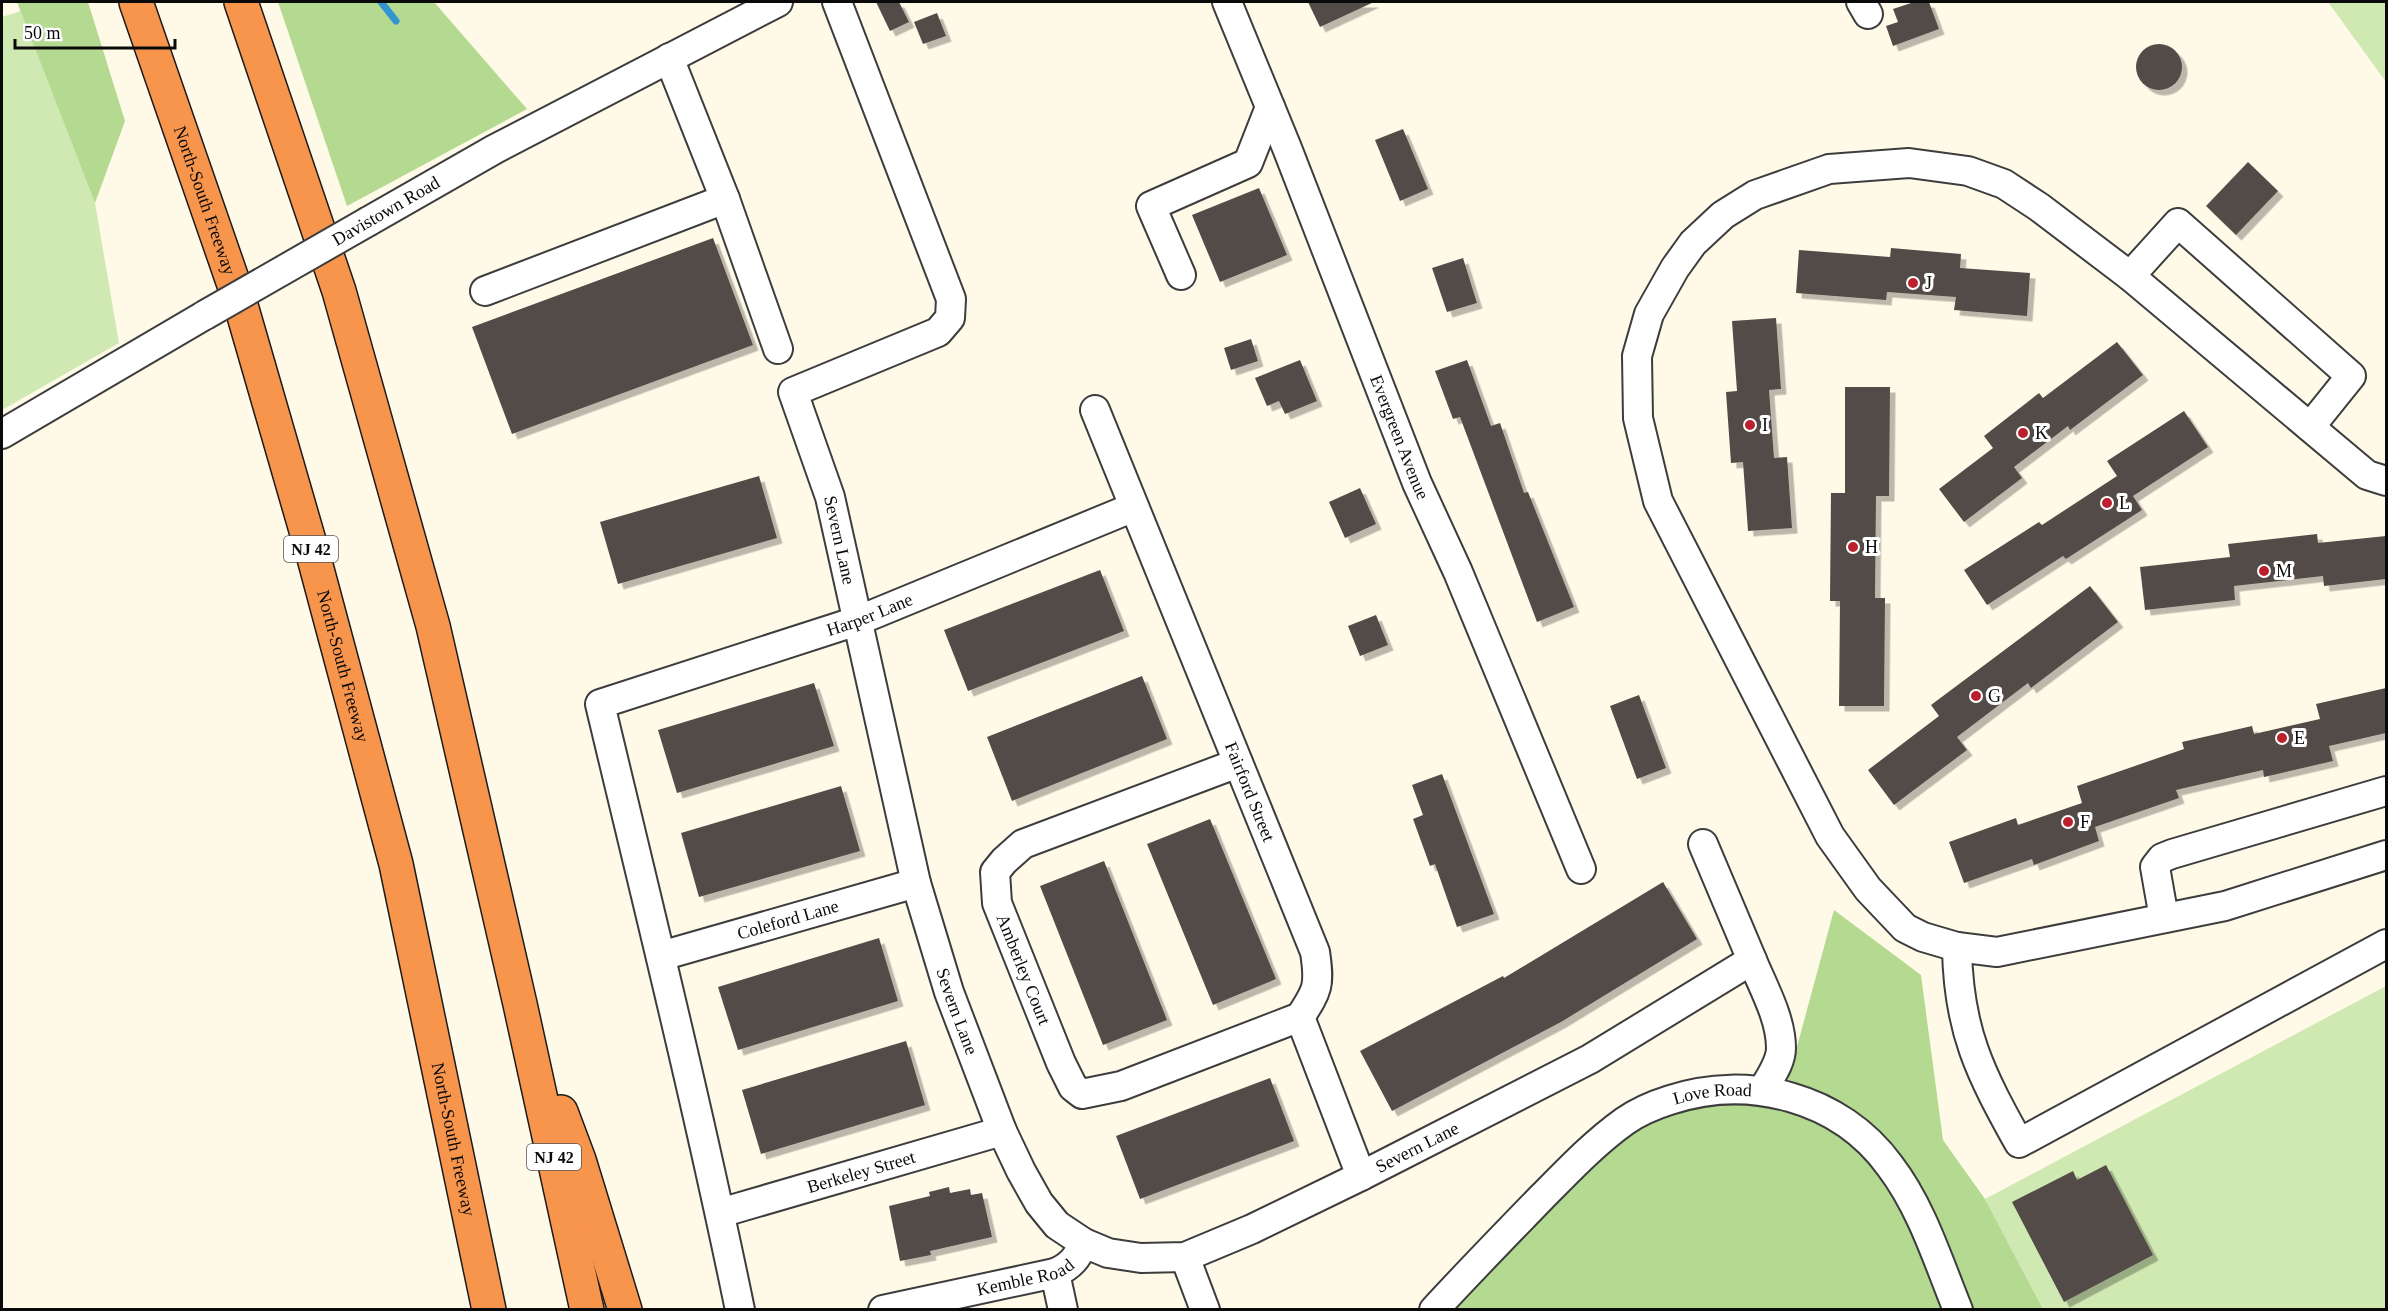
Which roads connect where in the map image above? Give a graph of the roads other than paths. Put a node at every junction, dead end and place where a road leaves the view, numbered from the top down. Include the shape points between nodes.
1 (136, 2) edge
2 (241, 2) edge
3 (778, 2) edge
4 (837, 2) edge
5 (1227, 2) edge
6 (669, 58) junction
7 (1270, 107) junction
8 (725, 199) junction
9 (1180, 275) dead end
10 (2130, 276) junction
11 (485, 291) dead end
12 (778, 349) dead end
13 (1095, 410) dead end
14 (2310, 427) junction
15 (2, 434) edge
16 (2386, 481) edge
17 (1134, 507) junction
18 (857, 621) junction
19 (1238, 763) junction
20 (2386, 790) edge
21 (1704, 844) dead end
22 (2386, 855) edge
23 (1581, 869) dead end
24 (916, 883) junction
25 (2164, 918) junction
26 (2386, 944) edge
27 (1957, 947) junction
28 (661, 956) junction
29 (1752, 960) junction
30 (520, 1004) junction
31 (1300, 1017) junction
32 (1763, 1090) junction
33 (1002, 1131) junction
34 (1361, 1176) junction
35 (720, 1213) junction
36 (1084, 1243) junction
37 (1185, 1257) junction
38 (1055, 1273) junction
39 (488, 1307) edge
40 (587, 1310) edge
41 (625, 1310) edge
42 (740, 1310) edge
43 (883, 1310) edge
44 (1063, 1310) edge
45 (1205, 1310) edge
46 (1434, 1310) edge
47 (1958, 1310) edge

1 - 39 highway, North-South Freeway / NJ 42 via 240,302 320,580 396,864
2 - 30 highway, NJ 42 via 339,291 433,626
3 - 6 street, Davistown Road
4 - 18 street, Severn Lane via 951,299 950,318 938,332 793,392 830,497
5 - 7 street, Evergreen Avenue
6 - 8 street
6 - 15 street, Davistown Road, bridge via 495,149
7 - 9 street via 1248,163 1151,206
7 - 23 street, Evergreen Avenue via 1417,483
8 - 11 street
8 - 12 street
10 - 14 street
10 - 14 street via 2178,223 2351,376
10 - 27 street via 2039,207 1986,177 1909,163 1829,169 1755,195 1723,215 1693,243 1649,314 1637,356 1638,418 1658,501 1830,836 1869,889 1905,928
13 - 17 street, Fairford Street
14 - 16 street via 2367,475
17 - 18 street, Harper Lane
17 - 19 street, Fairford Street
18 - 24 street, Severn Lane
18 - 28 street, Harper Lane via 600,704
19 - 31 street, Fairford Street via 1315,952 1316,993
19 - 31 street, Amberley Court via 1023,844 995,872 997,903 1061,1063 1073,1088 1082,1094 1121,1086
20 - 25 street via 2162,858 2155,867
21 - 29 street
22 - 25 street via 2225,906
24 - 28 street, Coleford Lane
24 - 33 street, Severn Lane via 949,992
25 - 27 street via 1997,952
26 - 27 street via 2019,1143 1986,1085 1968,1036 1957,977
28 - 35 street
29 - 32 street via 1775,1016 1781,1048 1777,1066
29 - 34 street, Severn Lane via 1590,1059
30 - 40 highway, NJ 42
30 - 41 highway via 579,1160
31 - 34 street
32 - 46 street, Love Road via 1695,1093 1663,1102 1626,1120 1579,1158
32 - 47 street, Love Road via 1798,1099 1836,1117 1889,1164 1923,1223
33 - 35 street, Berkeley Street
33 - 36 street, Severn Lane via 1039,1203 1057,1225
34 - 37 street, Severn Lane
35 - 42 street
36 - 37 street, Severn Lane via 1108,1253 1142,1258
36 - 38 street, Kemble Road via 1069,1267
37 - 45 street
38 - 43 street, Kemble Road
38 - 44 street

